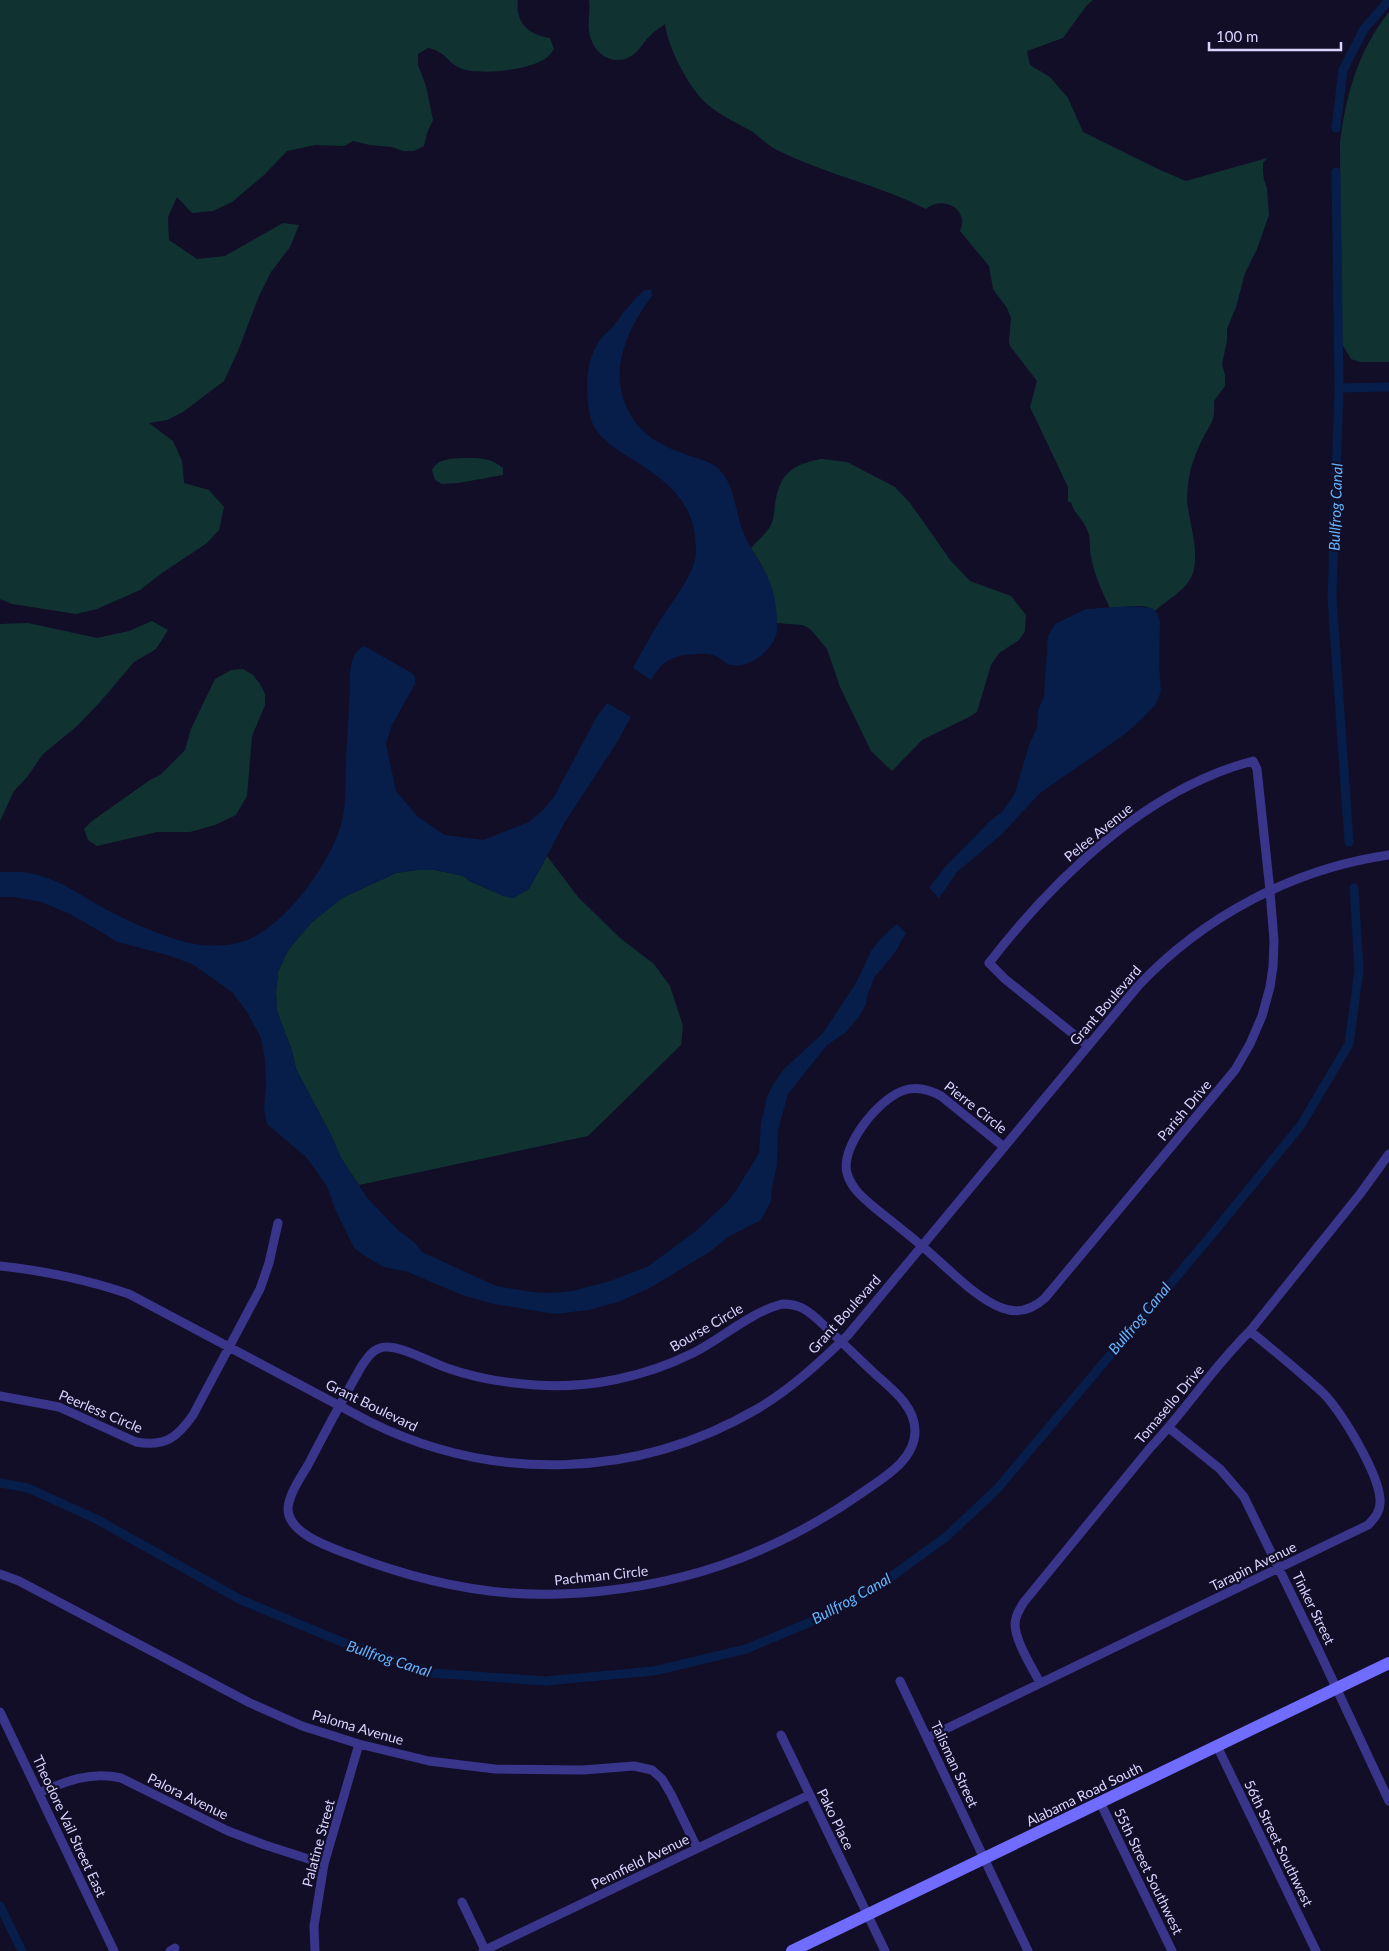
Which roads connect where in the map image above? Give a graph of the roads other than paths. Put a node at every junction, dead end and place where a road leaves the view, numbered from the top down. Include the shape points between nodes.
1 (1253, 761) joint
2 (1389, 856) edge
3 (1270, 891) junction
4 (1087, 1045) junction
5 (1004, 1147) junction
6 (1389, 1154) edge
7 (278, 1223) dead end
8 (922, 1246) junction
9 (0, 1266) edge
10 (1250, 1331) junction
11 (841, 1342) junction
12 (229, 1346) junction
13 (0, 1396) edge
14 (339, 1406) junction
15 (1169, 1428) junction
16 (1280, 1568) junction
17 (0, 1574) edge
18 (1389, 1663) edge
19 (900, 1681) dead end
20 (1040, 1683) junction
21 (1336, 1689) junction
22 (0, 1712) edge
23 (781, 1736) dead end
24 (927, 1738) junction
25 (359, 1744) junction
26 (1218, 1746) junction
27 (39, 1792) junction
28 (809, 1795) junction
29 (1389, 1801) edge
30 (1100, 1802) junction
31 (697, 1848) junction
32 (985, 1858) junction
33 (324, 1864) junction
34 (462, 1902) dead end
35 (868, 1914) junction
36 (484, 1950) edge
37 (114, 1951) edge
38 (315, 1951) edge
39 (792, 1951) edge
40 (885, 1951) edge
41 (1028, 1951) edge
42 (1172, 1951) edge
43 (1316, 1951) edge

1 - 3 street, Parish Drive via 1257,769
1 - 4 street, Pelee Avenue via 1229,767 1187,787 1099,845 1055,886 988,963
2 - 3 street, Grant Boulevard via 1329,868
3 - 4 street, Grant Boulevard via 1233,910 1183,944 1153,970
3 - 8 street, Parish Drive via 1273,967 1262,1016 1250,1044 1228,1078 1045,1298 1028,1309 1013,1311 1002,1308 982,1296
4 - 5 street, Grant Boulevard
5 - 8 street, Grant Boulevard
5 - 8 street, Pierre Circle via 930,1090 917,1088 895,1094 864,1124 848,1150 847,1171 851,1183 859,1194
6 - 10 street, Tomasello Drive
7 - 12 street, Peerless Circle via 260,1289
8 - 11 street, Grant Boulevard
9 - 12 street, Grant Boulevard via 66,1275 128,1294
10 - 15 street, Tomasello Drive
10 - 16 street, Tarapin Avenue via 1325,1395 1361,1452 1380,1498 1376,1517 1368,1525
11 - 14 street, Grant Boulevard via 782,1393 728,1425 656,1452 605,1462 536,1465 504,1463 459,1454 400,1436
11 - 14 street, Bourse Circle via 811,1314 791,1304 782,1304 758,1312 693,1353 668,1364 613,1380 568,1386 513,1384 479,1378 398,1348 384,1347 367,1357
11 - 14 street, Pachman Circle via 896,1394 912,1415 914,1438 904,1459 846,1505 754,1554 661,1583 624,1590 530,1594 461,1587 409,1576 360,1559 298,1530 288,1509 290,1499
12 - 13 street, Peerless Circle via 186,1425 176,1436 162,1442 136,1442 59,1407
12 - 14 street, Grant Boulevard
15 - 16 street, Tinker Street via 1236,1486
15 - 20 street, Tomasello Drive via 1018,1612 1015,1624 1018,1637
16 - 20 street, Tarapin Avenue
16 - 21 street, Tinker Street
17 - 25 street, Paloma Avenue via 20,1580 250,1703 302,1726
18 - 21 street, Alabama Road South
19 - 24 street, Talisman Street
20 - 24 street, Tarapin Avenue
21 - 26 street, Alabama Road South
21 - 29 street, Tinker Street
22 - 27 street, Theodore Vail Street East
23 - 28 street, Pako Place
24 - 32 street, Talisman Street
25 - 31 street, Paloma Avenue via 429,1761 480,1768 583,1770 634,1766 652,1770 671,1794
25 - 33 street, Palatine Street
26 - 30 street, Alabama Road South
26 - 43 street, 56th Street Southwest
27 - 33 street, Palora Avenue via 87,1776 121,1778 228,1831
27 - 37 street, Theodore Vail Street East
28 - 31 street, Pennfield Avenue
28 - 35 street, Pako Place
30 - 32 street, Alabama Road South
30 - 42 street, 55th Street Southwest
31 - 36 street, Pennfield Avenue
32 - 35 street, Alabama Road South
32 - 41 street, Talisman Street
33 - 38 street, Palatine Street via 314,1926
34 - 36 street
35 - 39 street, Alabama Road South
35 - 40 street, Pako Place

